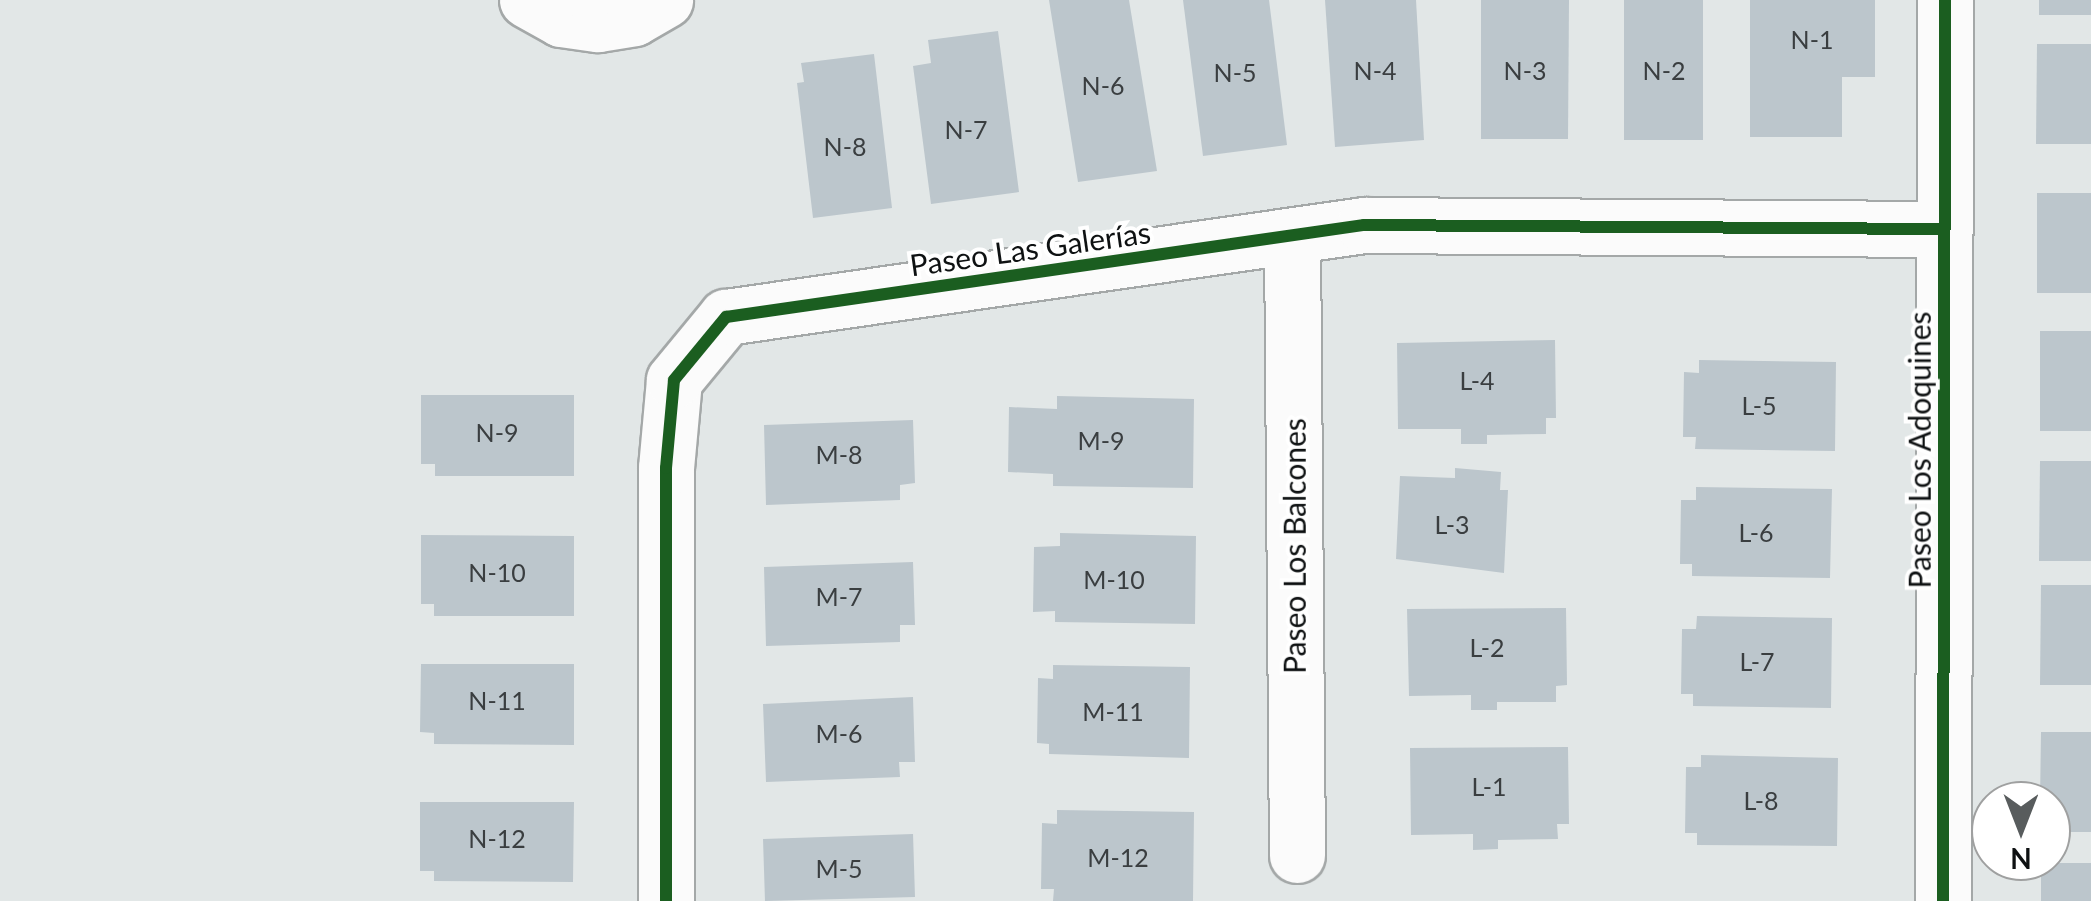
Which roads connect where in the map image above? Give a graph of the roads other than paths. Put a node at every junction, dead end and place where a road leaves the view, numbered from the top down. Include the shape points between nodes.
1 (527, 0) edge
2 (665, 0) edge
3 (1945, 0) edge
4 (1944, 229) junction
5 (1292, 236) junction
6 (1297, 856) dead end
7 (666, 901) edge
8 (1943, 901) edge

1 - 2 street via 560,19 598,24 634,18
3 - 4 street, Paseo Los Adoquines
4 - 5 street, Paseo Las Galerías via 1364,226
4 - 8 street, Paseo Los Adoquines
5 - 6 street, Paseo Los Balcones
5 - 7 street, Paseo Las Galerías via 726,317 674,380 666,468

